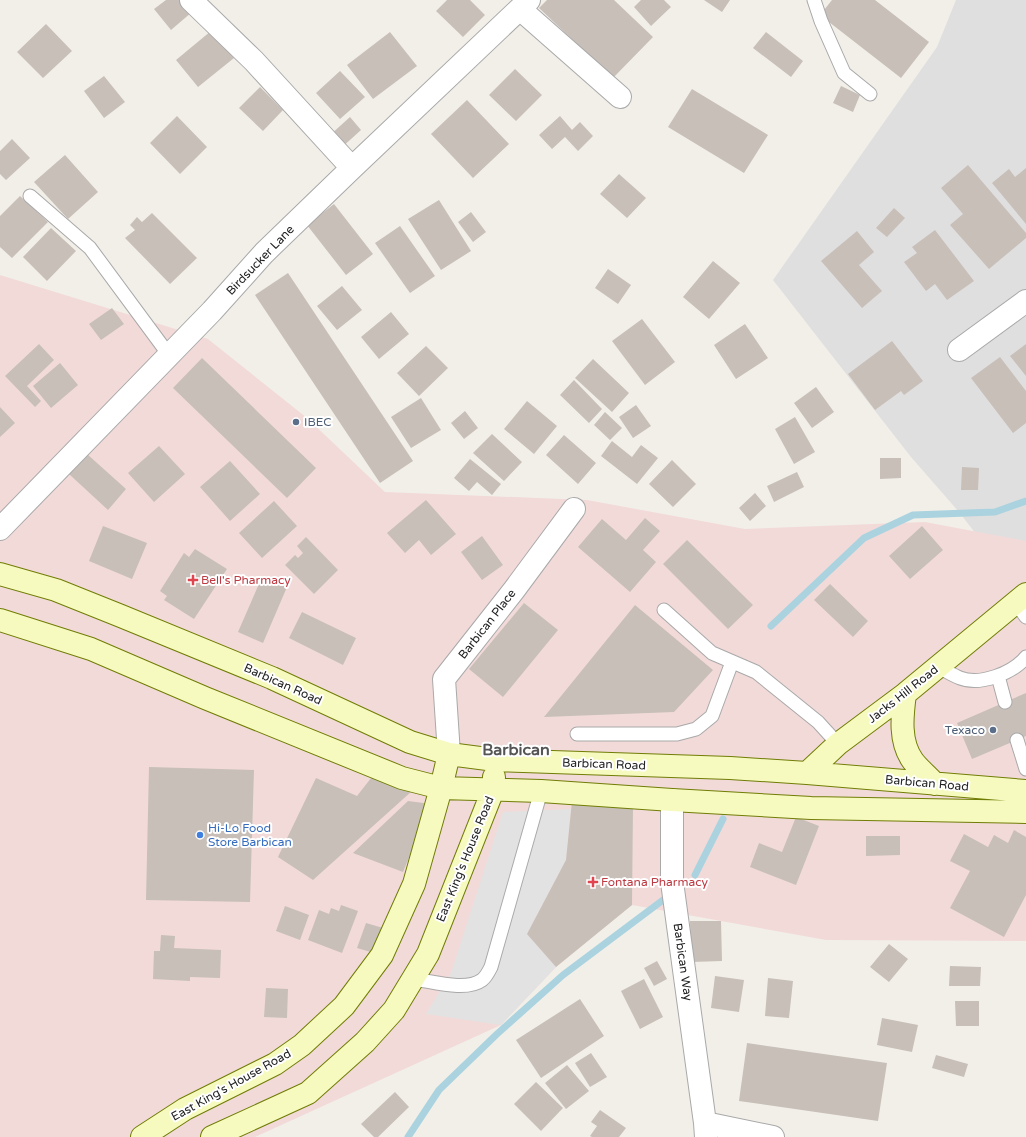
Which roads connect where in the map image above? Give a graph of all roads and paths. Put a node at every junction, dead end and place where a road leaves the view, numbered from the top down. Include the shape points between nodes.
1 (191, 0) edge
2 (814, 0) edge
3 (524, 5) edge
4 (870, 94) dead end
5 (620, 97) dead end
6 (352, 168) junction
7 (30, 196) dead end
8 (1026, 302) edge
9 (959, 350) dead end
10 (169, 355) junction
11 (574, 509) dead end
12 (0, 530) edge
13 (0, 574) edge
14 (1023, 605) edge
15 (664, 610) dead end
16 (0, 620) edge
17 (1026, 657) edge
18 (732, 662) junction
19 (938, 667) junction
20 (998, 676) junction
21 (905, 694) junction
22 (1005, 702) dead end
23 (577, 734) dead end
24 (1017, 740) dead end
25 (838, 744) junction
26 (449, 754) junction
27 (495, 760) junction
28 (1026, 769) edge
29 (807, 773) junction
30 (935, 784) junction
31 (441, 788) junction
32 (493, 790) junction
33 (542, 791) junction
34 (1026, 791) edge
35 (672, 800) junction
36 (811, 808) junction
37 (1026, 812) edge
38 (413, 979) junction
39 (706, 1130) edge
40 (142, 1137) edge
41 (212, 1137) edge
42 (773, 1137) edge

1 - 6 street via 254,61
2 - 4 lane via 820,21 844,73
3 - 5 street
3 - 6 street, Birdsucker Lane
6 - 10 street, Birdsucker Lane via 264,253
7 - 10 lane via 90,248
8 - 9 street
10 - 12 street, Birdsucker Lane
11 - 26 street, Barbican Place via 444,680
13 - 26 main road, Barbican Road via 56,590 121,616 272,678 410,742
14 - 19 main road, Jacks Hill Road
15 - 18 lane via 712,653
16 - 31 main road, Barbican Road via 91,649 394,775
17 - 20 lane via 1021,664
18 - 23 lane via 712,716 696,729 676,734
18 - 25 lane via 756,672 818,722
19 - 20 lane via 961,679 977,681
19 - 21 main road, Jacks Hill Road
20 - 22 lane
21 - 25 main road, Jacks Hill Road
21 - 30 main road via 902,715 904,742 913,761
24 - 28 lane
25 - 29 main road, Jacks Hill Road
26 - 27 main road, Barbican Road
26 - 31 main road, East King's House Road
27 - 29 main road, Barbican Road
27 - 32 main road, East King's House Road
29 - 30 main road, Barbican Road
29 - 36 main road
30 - 34 main road, Barbican Road
31 - 32 main road, Barbican Road
31 - 40 main road, East King's House Road via 414,884 382,955 344,1006 302,1045 275,1064 185,1109
32 - 33 main road, Barbican Road
32 - 38 main road, East King's House Road via 428,954
33 - 35 main road, Barbican Road
33 - 38 lane via 491,967 483,980 473,985 461,986
35 - 36 main road, Barbican Road
35 - 39 street, Barbican Way via 672,882
36 - 37 main road, Barbican Road
38 - 41 main road, East King's House Road via 394,1010 370,1036 308,1093
39 - 42 street, Barbican Way

